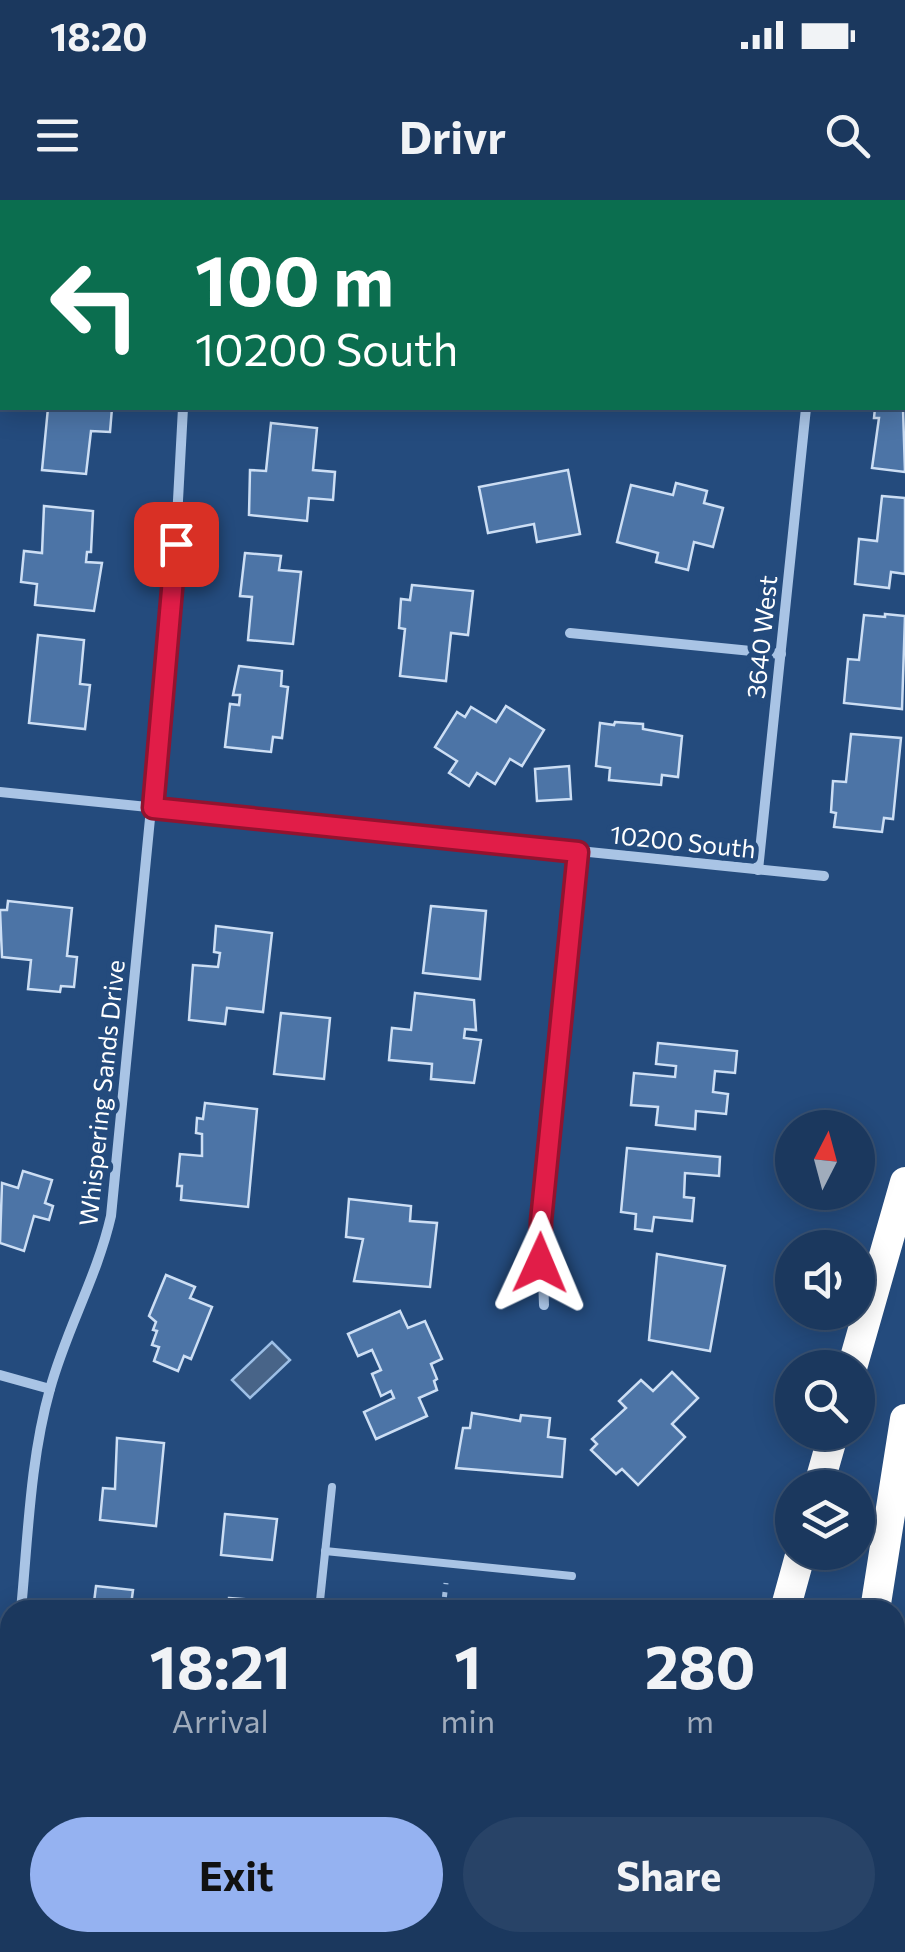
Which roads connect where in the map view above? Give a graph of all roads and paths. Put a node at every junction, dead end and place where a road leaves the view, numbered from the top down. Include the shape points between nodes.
1 (183, 410) edge
2 (806, 410) edge
3 (570, 633) dead end
4 (781, 654) junction
5 (0, 792) edge
6 (153, 808) junction
7 (578, 852) junction
8 (758, 870) junction
9 (824, 876) dead end
10 (905, 1182) edge
11 (544, 1305) dead end
12 (857, 1350) edge
13 (0, 1376) edge
14 (50, 1389) junction
15 (905, 1419) edge
16 (332, 1486) dead end
17 (325, 1550) junction
18 (795, 1570) edge
19 (572, 1576) dead end
20 (446, 1583) dead end
21 (22, 1600) edge
22 (320, 1600) edge
23 (445, 1600) edge
24 (788, 1600) edge
25 (877, 1600) edge

1 - 6 street, Whispering Sands Drive
2 - 4 street, 3640 West
3 - 4 street
4 - 8 street, 3640 West
5 - 6 street, 10200 South
6 - 7 street, 10200 South
6 - 14 street, Whispering Sands Drive via 111,1216 102,1258
7 - 8 street, 10200 South
7 - 11 street via 541,1221
8 - 9 street, 10200 South
10 - 12 highway
13 - 14 street
14 - 21 street, Whispering Sands Drive
15 - 25 highway
16 - 17 lane
17 - 19 lane
17 - 22 lane
18 - 24 highway
20 - 23 path

